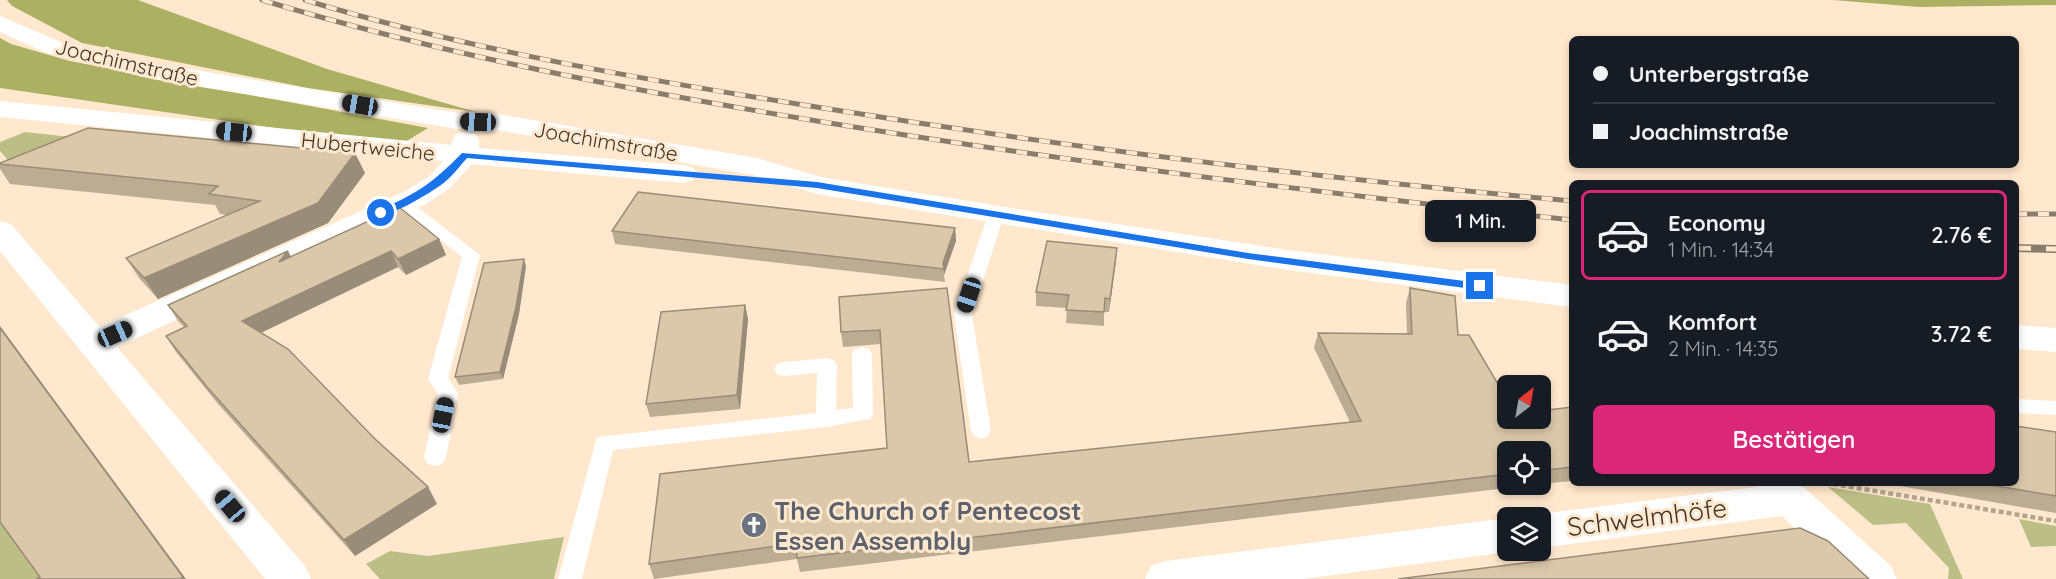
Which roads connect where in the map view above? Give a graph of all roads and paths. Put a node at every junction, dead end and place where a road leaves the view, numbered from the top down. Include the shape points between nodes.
1 (0, 23) edge
2 (13, 110) edge
3 (458, 121) junction
4 (0, 127) edge
5 (465, 155) junction
6 (817, 185) junction
7 (402, 203) junction
8 (996, 215) junction
9 (0, 231) edge
10 (1569, 296) edge
11 (95, 343) junction
12 (862, 354) dead end
13 (784, 369) dead end
14 (2019, 406) edge
15 (2056, 408) edge
16 (826, 419) junction
17 (981, 431) dead end
18 (435, 458) dead end
19 (1848, 486) edge
20 (1781, 491) edge
21 (2056, 521) edge
22 (1551, 529) edge
23 (1497, 536) edge
24 (290, 579) edge
25 (570, 579) edge
26 (1166, 579) edge
27 (1876, 579) edge

1 - 3 street, Joachimstraße via 53,47 152,71
2 - 4 street, Hubertweiche
2 - 5 street, Hubertweiche
3 - 5 street via 465,130
3 - 6 street, Joachimstraße via 497,122 757,167
5 - 6 street, Hubertweiche
5 - 7 street via 440,182
6 - 8 street, Joachimstraße
7 - 11 street
7 - 18 lane via 471,255 438,380 448,393
8 - 10 street, Joachimstraße via 1248,256
8 - 17 lane via 963,315
9 - 11 street
11 - 24 street
12 - 16 lane via 863,414
13 - 16 lane via 827,365
14 - 15 lane
16 - 25 lane via 604,443
19 - 21 path
20 - 22 street, Schwelmhöfe
20 - 27 street
23 - 26 street

